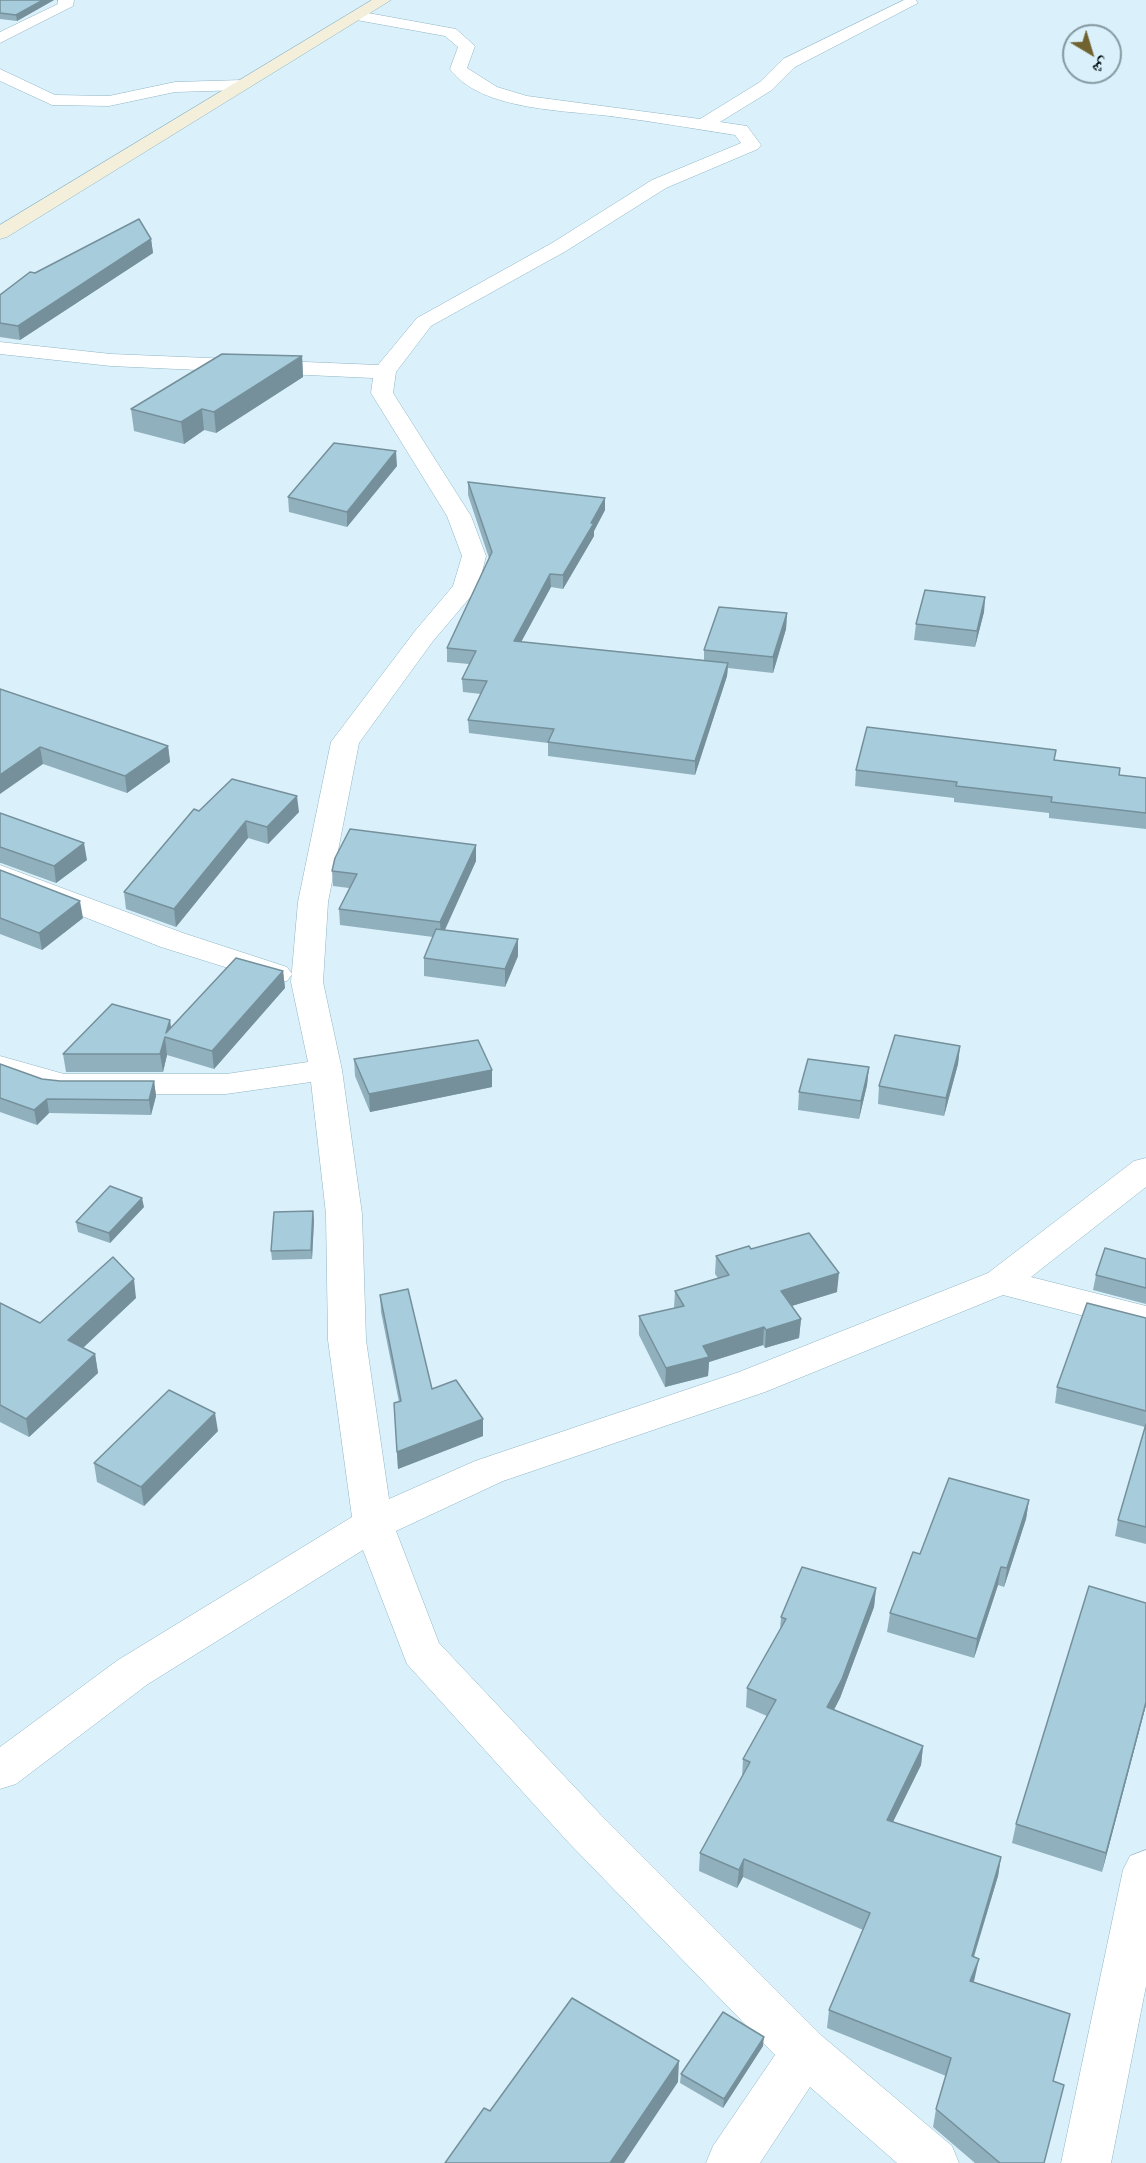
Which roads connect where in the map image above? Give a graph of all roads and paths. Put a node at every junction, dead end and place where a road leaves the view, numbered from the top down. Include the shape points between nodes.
1 (66, 0) edge
2 (910, 3) dead end
3 (370, 8) edge
4 (0, 38) edge
5 (0, 74) edge
6 (243, 85) junction
7 (703, 125) junction
8 (0, 233) edge
9 (0, 348) edge
10 (385, 372) junction
11 (0, 874) edge
12 (307, 982) junction
13 (0, 1066) edge
14 (326, 1070) junction
15 (1146, 1169) edge
16 (1001, 1282) junction
17 (1146, 1319) edge
18 (373, 1524) junction
19 (0, 1771) edge
20 (1146, 1870) edge
21 (805, 2052) junction
22 (731, 2163) edge
23 (934, 2163) edge
24 (1086, 2163) edge

1 - 4 street via 65,6
2 - 7 street via 789,63 766,86
3 - 6 main road
3 - 7 street via 450,32 467,45 458,69 472,82 495,92 544,106 604,110
5 - 6 street via 52,100 109,101 175,87
6 - 8 main road
7 - 10 street via 741,130 752,145 659,184 560,246 424,321
9 - 10 street via 111,360
10 - 12 street via 382,393 459,516 474,556 465,588 345,742 313,902
11 - 12 street via 172,940
12 - 14 street
13 - 14 street via 63,1084 226,1084
14 - 18 street via 344,1214 347,1340
15 - 16 street
16 - 17 street
16 - 18 street via 752,1382 489,1471
18 - 19 street via 133,1672
18 - 21 street via 422,1652 584,1828
20 - 24 street
21 - 22 street
21 - 23 street

